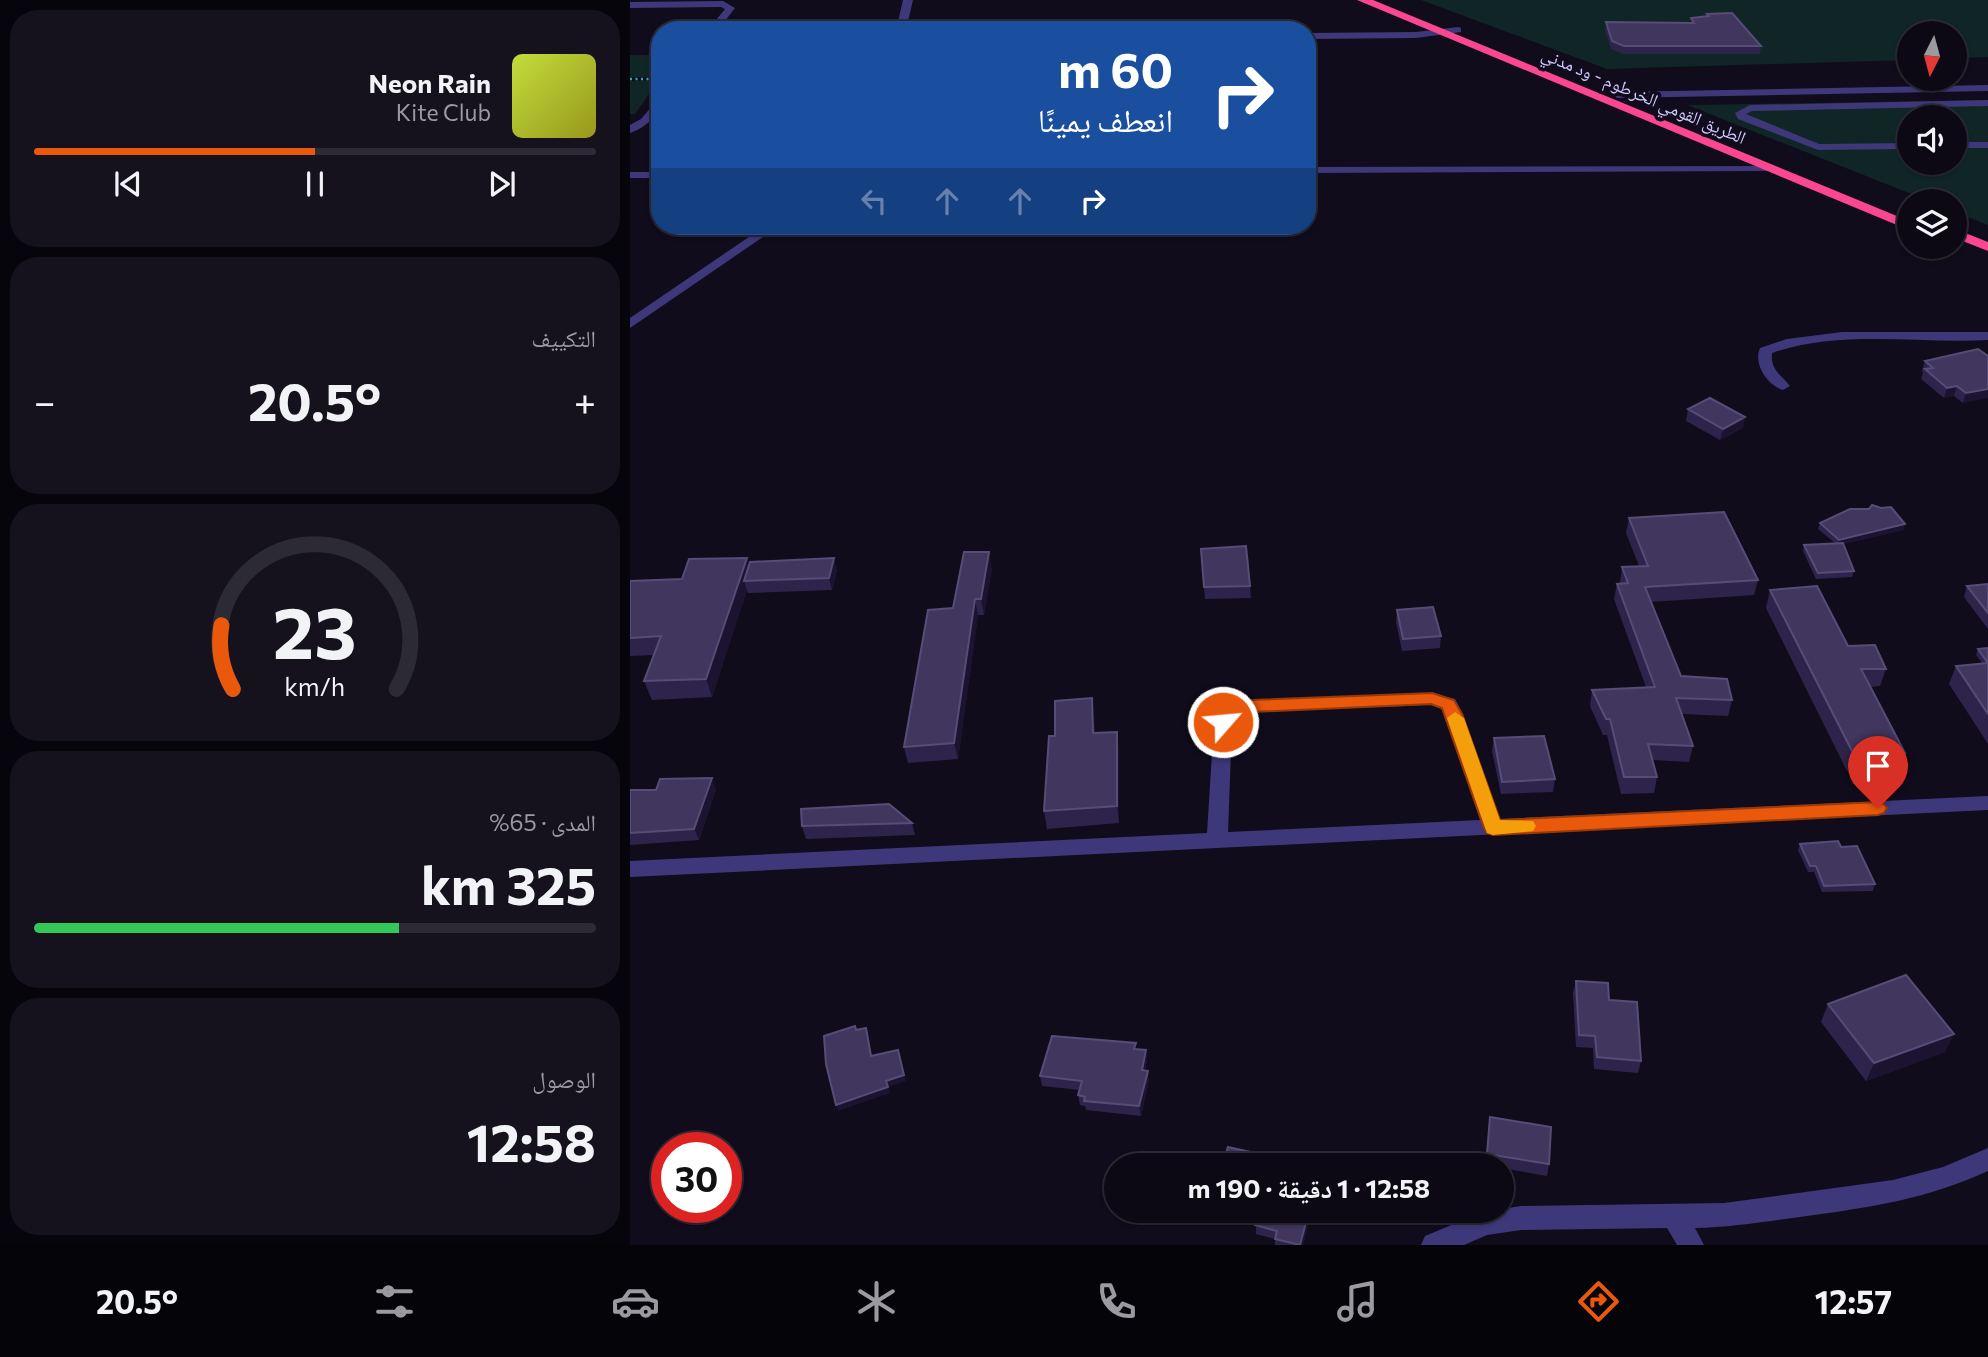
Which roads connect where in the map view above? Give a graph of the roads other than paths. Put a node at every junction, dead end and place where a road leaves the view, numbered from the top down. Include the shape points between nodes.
1 (908, 0) edge
2 (1363, 0) edge
3 (1385, 0) edge
4 (630, 5) edge
5 (720, 21) edge
6 (903, 21) edge
7 (1458, 30) junction
8 (1443, 33) junction
9 (1316, 36) edge
10 (1988, 88) edge
11 (1669, 94) junction
12 (1617, 95) junction
13 (1988, 103) edge
14 (1651, 109) junction
15 (651, 113) edge
16 (630, 130) edge
17 (1967, 145) edge
18 (1988, 145) edge
19 (1897, 146) edge
20 (1768, 168) junction
21 (1316, 170) edge
22 (630, 175) edge
23 (651, 175) edge
24 (1897, 209) edge
25 (1897, 221) edge
26 (760, 235) edge
27 (1967, 238) edge
28 (1988, 247) edge
29 (1967, 249) edge
30 (1988, 258) edge
31 (630, 324) edge
32 (1988, 336) edge
33 (1783, 386) dead end
34 (1988, 803) edge
35 (1493, 828) junction
36 (1217, 842) junction
37 (630, 869) edge
38 (1988, 1159) edge
39 (1673, 1215) junction
40 (1434, 1245) edge
41 (1691, 1245) edge

1 - 6 street
2 - 8 highway, الطريق القومي الخرطوم - ود مدني
3 - 7 highway, الطريق القومي الخرطوم - ود مدني
4 - 5 street via 723,4 730,8
7 - 8 street
7 - 12 highway, الطريق القومي الخرطوم - ود مدني
8 - 9 street
8 - 20 highway, الطريق القومي الخرطوم - ود مدني
10 - 11 street
11 - 12 street
11 - 14 street via 1651,103
12 - 14 highway, الطريق القومي الخرطوم - ود مدني
13 - 19 street via 1750,108 1740,113 1818,147
14 - 24 highway, الطريق القومي الخرطوم - ود مدني
15 - 16 street
17 - 18 street
20 - 21 street
20 - 25 highway, الطريق القومي الخرطوم - ود مدني
22 - 23 street
26 - 31 street
27 - 28 highway
29 - 30 highway
32 - 33 street via 1811,338 1780,344 1765,351 1762,358
34 - 35 street
35 - 36 street
35 - 36 street via 1448,704 1432,699 1252,706 1233,712 1223,722
36 - 37 street
38 - 39 street via 1946,1178 1893,1192 1724,1215
39 - 40 street via 1521,1218 1486,1223
39 - 41 street

